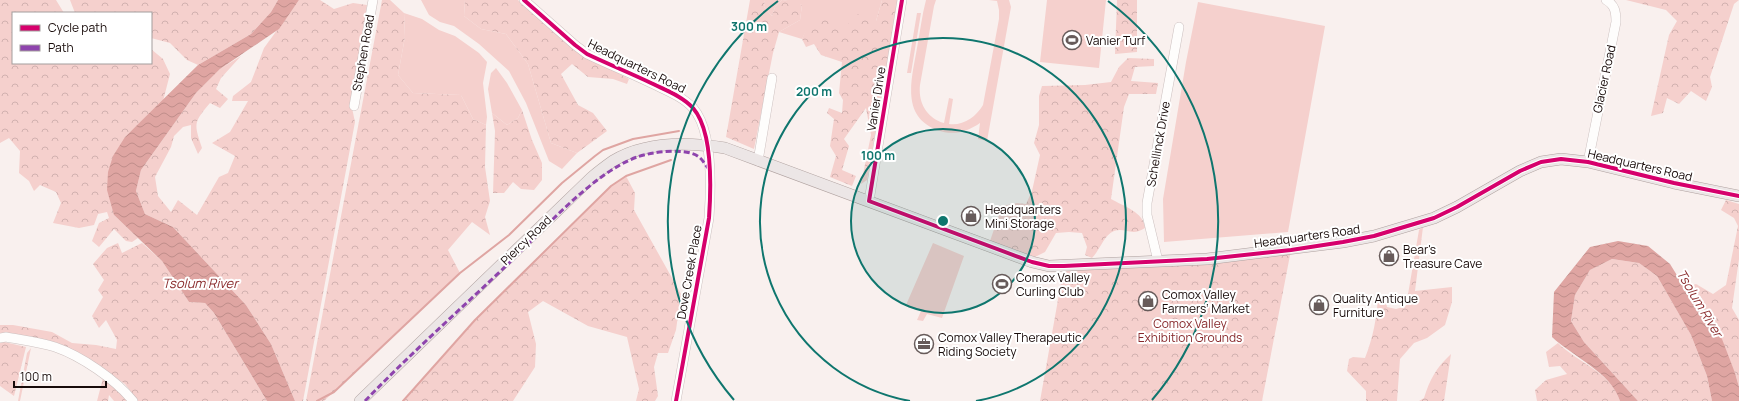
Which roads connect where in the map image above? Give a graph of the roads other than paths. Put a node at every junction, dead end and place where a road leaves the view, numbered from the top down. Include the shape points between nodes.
1 (373, 0) edge
2 (524, 0) edge
3 (902, 0) edge
4 (1606, 0) edge
5 (1179, 27) dead end
6 (772, 78) dead end
7 (354, 106) dead end
8 (707, 145) junction
9 (724, 148) joint
10 (758, 161) junction
11 (1588, 162) junction
12 (1739, 196) edge
13 (869, 201) junction
14 (1158, 260) junction
15 (0, 338) edge
16 (133, 401) edge
17 (360, 401) edge
18 (676, 401) edge

1 - 7 street, Stephen Road
2 - 8 street, Headquarters Road via 587,54 685,100 703,124
3 - 13 street, Vanier Drive
4 - 11 street, Glacier Road via 1612,3 1616,11 1616,22
5 - 14 street, Schellinck Drive via 1148,203 1147,215
6 - 10 street
8 - 9 main road, Piercy Road
8 - 17 main road, Piercy Road via 676,144 655,147 636,151 614,161 573,194
8 - 18 street, Dove Creek Place via 711,194 709,218
9 - 10 main road, Headquarters Road
10 - 13 main road, Headquarters Road
11 - 12 main road, Headquarters Road
11 - 14 main road, Headquarters Road via 1561,159 1541,162 1434,218 1374,236 1283,251 1206,259
13 - 14 main road, Headquarters Road via 1032,262 1049,266
15 - 16 street via 55,347 90,365 113,381

